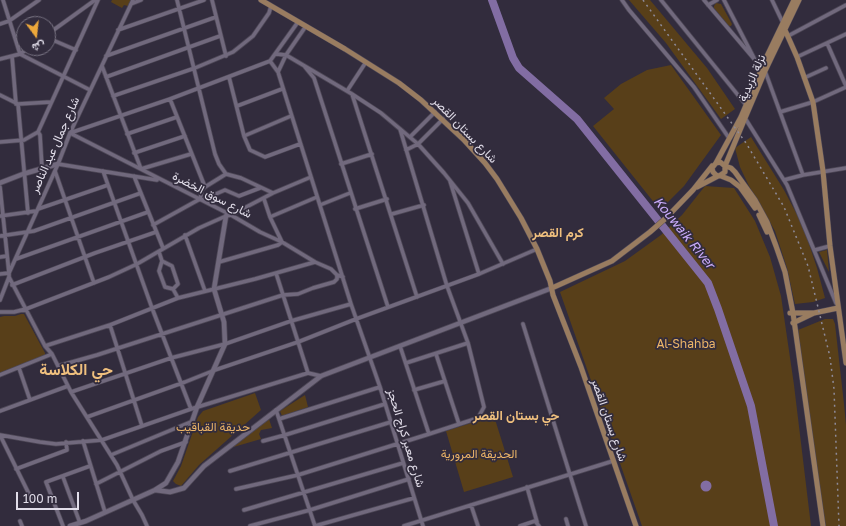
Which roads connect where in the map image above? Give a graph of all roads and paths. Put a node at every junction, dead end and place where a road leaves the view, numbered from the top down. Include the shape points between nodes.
1 (3, 0) edge
2 (39, 0) edge
3 (96, 0) edge
4 (141, 0) edge
5 (178, 0) edge
6 (204, 0) edge
7 (212, 0) edge
8 (261, 0) edge
9 (622, 0) edge
10 (661, 0) edge
11 (704, 0) edge
12 (717, 0) edge
13 (724, 0) edge
14 (772, 0) edge
15 (794, 0) edge
16 (799, 0) edge
17 (132, 2) edge
18 (708, 4) junction
19 (846, 5) edge
20 (271, 6) junction
21 (179, 8) junction
22 (216, 17) junction
23 (9, 21) junction
24 (298, 22) junction
25 (783, 23) junction
26 (0, 24) edge
27 (306, 26) junction
28 (56, 28) edge
29 (184, 28) junction
30 (118, 30) junction
31 (785, 30) junction
32 (846, 34) edge
33 (220, 36) junction
34 (788, 36) junction
35 (56, 41) edge
36 (16, 42) edge
37 (827, 43) junction
38 (190, 47) junction
39 (76, 50) junction
40 (276, 54) junction
41 (16, 55) edge
42 (12, 56) junction
43 (24, 56) edge
44 (106, 56) junction
45 (226, 56) junction
46 (286, 56) junction
47 (797, 57) junction
48 (0, 59) edge
49 (755, 60) junction
50 (270, 61) junction
51 (366, 62) junction
52 (764, 65) junction
53 (102, 66) junction
54 (304, 66) junction
55 (195, 68) junction
56 (826, 68) dead end
57 (765, 71) junction
58 (278, 72) junction
59 (64, 76) junction
60 (106, 77) junction
61 (229, 77) junction
62 (804, 78) junction
63 (846, 87) edge
64 (199, 88) junction
65 (282, 89) junction
66 (90, 90) junction
67 (347, 91) junction
68 (352, 94) junction
69 (0, 95) edge
70 (113, 96) junction
71 (170, 99) junction
72 (51, 102) junction
73 (813, 102) junction
74 (17, 104) junction
75 (746, 105) junction
76 (237, 106) junction
77 (435, 112) junction
78 (780, 112) junction
79 (120, 116) junction
80 (291, 116) junction
81 (177, 117) junction
82 (744, 118) junction
83 (443, 119) junction
84 (400, 129) junction
85 (38, 132) junction
86 (70, 133) junction
87 (127, 134) junction
88 (185, 136) junction
89 (244, 136) junction
90 (410, 137) junction
91 (729, 138) junction
92 (21, 140) junction
93 (0, 142) edge
94 (300, 144) junction
95 (418, 144) junction
96 (406, 150) junction
97 (134, 153) junction
98 (191, 154) junction
99 (372, 154) junction
100 (715, 163) junction
101 (58, 164) junction
102 (341, 164) junction
103 (725, 166) junction
104 (42, 168) junction
105 (846, 168) edge
106 (141, 169) junction
107 (55, 170) junction
108 (103, 171) junction
109 (823, 171) junction
110 (23, 174) junction
111 (226, 174) junction
112 (803, 175) junction
113 (134, 176) junction
114 (719, 176) junction
115 (311, 178) junction
116 (449, 178) junction
117 (784, 180) junction
118 (162, 181) junction
119 (0, 183) edge
120 (108, 185) junction
121 (0, 187) edge
122 (205, 187) junction
123 (260, 188) junction
124 (693, 190) junction
125 (141, 193) junction
126 (350, 193) junction
127 (273, 194) junction
128 (317, 197) junction
129 (264, 199) junction
130 (387, 199) junction
131 (66, 200) junction
132 (201, 200) junction
133 (114, 204) junction
134 (320, 205) junction
135 (424, 205) junction
136 (355, 209) junction
137 (37, 210) junction
138 (28, 212) junction
139 (148, 212) junction
140 (392, 214) junction
141 (228, 215) junction
142 (2, 216) edge
143 (270, 217) junction
144 (72, 218) junction
145 (121, 222) junction
146 (153, 225) junction
147 (156, 232) junction
148 (28, 233) junction
149 (5, 235) junction
150 (185, 235) junction
151 (0, 236) edge
152 (78, 238) junction
153 (128, 242) junction
154 (282, 242) junction
155 (830, 246) junction
156 (163, 248) junction
157 (537, 249) junction
158 (815, 250) junction
159 (159, 252) junction
160 (7, 256) junction
161 (0, 257) edge
162 (85, 257) junction
163 (16, 259) junction
164 (162, 261) junction
165 (218, 262) junction
166 (315, 262) junction
167 (137, 264) junction
168 (503, 264) junction
169 (276, 273) junction
170 (0, 274) edge
171 (479, 274) junction
172 (9, 275) junction
173 (337, 275) junction
174 (343, 277) junction
175 (94, 283) junction
176 (12, 285) junction
177 (448, 286) junction
178 (552, 288) junction
179 (173, 289) junction
180 (214, 289) junction
181 (205, 291) junction
182 (283, 295) junction
183 (417, 297) junction
184 (178, 298) junction
185 (0, 300) edge
186 (351, 304) junction
187 (388, 307) junction
188 (152, 308) junction
189 (838, 308) junction
190 (26, 309) junction
191 (0, 312) edge
192 (792, 313) junction
193 (814, 313) junction
194 (222, 314) junction
195 (356, 319) junction
196 (291, 321) junction
197 (460, 323) junction
198 (793, 323) junction
199 (523, 324) dead end
200 (110, 325) junction
201 (162, 333) junction
202 (298, 342) junction
203 (468, 343) junction
204 (225, 344) junction
205 (45, 346) junction
206 (400, 346) junction
207 (116, 348) junction
208 (52, 354) junction
209 (436, 354) junction
210 (368, 357) junction
211 (171, 358) junction
212 (406, 363) junction
213 (846, 363) edge
214 (58, 366) junction
215 (19, 368) junction
216 (215, 370) junction
217 (308, 373) junction
218 (125, 374) junction
219 (0, 376) edge
220 (321, 376) junction
221 (445, 381) junction
222 (181, 383) junction
223 (68, 386) junction
224 (380, 387) junction
225 (414, 390) junction
226 (71, 392) junction
227 (30, 400) junction
228 (134, 400) junction
229 (385, 404) junction
230 (197, 407) junction
231 (191, 409) junction
232 (276, 410) junction
233 (0, 411) edge
234 (87, 417) junction
235 (279, 419) junction
236 (193, 421) junction
237 (391, 422) junction
238 (459, 424) junction
239 (142, 426) junction
240 (429, 434) junction
241 (0, 435) edge
242 (285, 435) junction
243 (102, 440) junction
244 (263, 440) dead end
245 (82, 441) junction
246 (66, 442) junction
247 (186, 442) junction
248 (397, 444) junction
249 (290, 452) junction
250 (111, 455) junction
251 (613, 461) junction
252 (403, 463) junction
253 (90, 466) junction
254 (16, 469) junction
255 (230, 471) dead end
256 (120, 472) junction
257 (570, 474) junction
258 (298, 475) junction
259 (63, 477) junction
260 (408, 479) junction
261 (96, 484) junction
262 (527, 488) junction
263 (236, 489) dead end
264 (155, 490) junction
265 (304, 492) junction
266 (31, 498) dead end
267 (414, 498) junction
268 (133, 500) junction
269 (472, 505) junction
270 (244, 510) dead end
271 (310, 510) junction
272 (105, 512) junction
273 (566, 519) dead end
274 (422, 520) junction
275 (20, 521) dead end
276 (80, 523) junction
277 (538, 524) edge
278 (22, 526) edge
279 (63, 526) edge
280 (70, 526) edge
281 (146, 526) edge
282 (250, 526) edge
283 (315, 526) edge
284 (404, 526) edge
285 (423, 526) edge
286 (478, 526) edge
287 (520, 526) edge
288 (568, 526) edge
289 (586, 526) edge
290 (636, 526) edge
291 (819, 526) edge
292 (822, 526) edge

1 - 23 street
2 - 23 street
3 - 28 street
3 - 39 street
4 - 17 street
5 - 21 street
6 - 21 street
7 - 22 street
8 - 20 main road, شارع بستان القصر
9 - 91 street via 694,87
10 - 75 street
11 - 18 street
12 - 18 street
13 - 49 street
14 - 25 street
15 - 25 main road, نزلة الزبدية
16 - 31 main road, نزلة الزبدية
17 - 30 street, شارع جمال عبد الناصر
18 - 49 street
19 - 34 street
20 - 24 main road, شارع بستان القصر
20 - 45 street via 253,36
21 - 29 street
21 - 30 street
22 - 29 street
22 - 33 street
23 - 26 street
23 - 36 street
24 - 27 main road, شارع بستان القصر
24 - 40 street
25 - 52 main road, نزلة الزبدية
27 - 46 street
27 - 51 main road, شارع بستان القصر
29 - 38 street
29 - 44 street
30 - 44 street, شارع جمال عبد الناصر
31 - 34 main road
31 - 57 main road, نزلة الزبدية
32 - 37 street
33 - 38 street
33 - 45 street
34 - 47 main road
35 - 39 street
37 - 47 street
37 - 63 street
38 - 55 street
38 - 60 street
39 - 59 street
40 - 46 street
40 - 50 street
41 - 42 street
42 - 48 street
42 - 74 street
43 - 59 street
44 - 53 street, شارع جمال عبد الناصر
45 - 55 street
46 - 54 street
46 - 58 street
47 - 62 main road
49 - 52 street
50 - 58 street
50 - 61 street
51 - 67 street
51 - 77 main road, شارع بستان القصر via 399,83
52 - 75 main road, نزلة الزبدية
53 - 60 street
53 - 66 street, شارع جمال عبد الناصر
54 - 67 street
54 - 102 street via 314,78
55 - 64 street
55 - 70 street
56 - 62 street
57 - 78 street
57 - 82 main road, نزلة الزبدية
58 - 65 street, شارع معبر كراج الحجز
59 - 66 street
59 - 72 street
60 - 70 street
61 - 64 street
61 - 76 street
62 - 73 main road
63 - 73 street
64 - 71 street
64 - 111 street via 215,154
65 - 76 street
65 - 80 street, شارع معبر كراج الحجز
66 - 86 street, شارع جمال عبد الناصر
67 - 68 street
68 - 84 street
68 - 99 street
69 - 74 street
70 - 79 street
71 - 79 street
71 - 81 street
72 - 74 street
72 - 85 street
73 - 78 street
73 - 109 main road
74 - 92 street
75 - 91 main road, نزلة الزبدية
76 - 89 street
77 - 83 main road, شارع بستان القصر
77 - 90 street
78 - 112 street
79 - 86 street
79 - 87 street
80 - 89 street
80 - 94 street, شارع معبر كراج الحجز
81 - 87 street
81 - 88 street
82 - 103 main road, نزلة الزبدية
82 - 117 street
83 - 95 street
83 - 157 main road, شارع بستان القصر via 497,179
84 - 90 street
84 - 96 street
85 - 92 street
85 - 104 street
86 - 101 street, شارع جمال عبد الناصر
86 - 106 street, شارع سوق الخضرة
87 - 97 street
88 - 97 street
88 - 98 street
89 - 94 street via 250,150 265,157
90 - 95 street
91 - 100 main road, نزلة الزبدية
92 - 93 street
92 - 110 street
94 - 115 street, شارع معبر كراج الحجز
95 - 96 street
95 - 116 street
96 - 135 street
97 - 106 street
98 - 106 street
98 - 122 street
99 - 102 street
99 - 130 street
100 - 103 main road via 720,162
100 - 114 main road via 712,170
100 - 124 main road, نزلة الزبدية
101 - 104 street
101 - 107 street, شارع جمال عبد الناصر
101 - 108 street
102 - 126 street
103 - 114 main road via 725,172
103 - 192 main road via 735,172 767,222 785,272
104 - 110 street
105 - 109 street
106 - 118 street, شارع سوق الخضرة
107 - 131 street
107 - 137 street, شارع جمال عبد الناصر
108 - 113 street
108 - 120 street
109 - 112 street
109 - 155 main road
110 - 119 street
110 - 138 street
111 - 122 street
111 - 123 street via 241,178
112 - 117 street
113 - 118 street
113 - 125 street
114 - 124 main road
114 - 192 main road via 726,177 740,187 764,224 782,272
115 - 127 street
115 - 128 street, شارع معبر كراج الحجز
116 - 168 street via 468,203
116 - 171 street
117 - 158 street
118 - 132 street, شارع سوق الخضرة
120 - 131 street
120 - 133 street
121 - 142 street
122 - 132 street
123 - 127 street
123 - 132 street via 239,196 225,190
124 - 178 main road via 650,232 612,260
125 - 133 street
125 - 139 street
126 - 134 street
126 - 136 street
127 - 129 street
128 - 134 street, شارع معبر كراج الحجز
128 - 143 street
129 - 141 street
129 - 143 street
130 - 136 street
130 - 140 street
131 - 137 street
131 - 144 street
132 - 141 street, شارع سوق الخضرة
132 - 146 street
133 - 144 street
133 - 145 street
134 - 174 street, شارع معبر كراج الحجز
135 - 140 street
135 - 177 street
136 - 187 street
137 - 138 street
137 - 148 street, شارع جمال عبد الناصر
138 - 142 street
139 - 145 street
139 - 146 street
140 - 183 street
141 - 150 street
141 - 154 street, شارع سوق الخضرة
141 - 165 street
142 - 149 street
143 - 154 street
144 - 148 street
144 - 152 street
145 - 152 street
145 - 153 street
146 - 147 street
147 - 153 street
147 - 156 street
148 - 149 street
148 - 163 street, شارع جمال عبد الناصر
149 - 151 street
149 - 160 street
150 - 156 street
150 - 181 street
152 - 162 street
152 - 163 street
153 - 162 street
153 - 167 street
154 - 165 street
154 - 166 street, شارع سوق الخضرة
155 - 158 street
155 - 189 main road
156 - 159 street
157 - 168 street
157 - 178 main road, شارع بستان القصر
158 - 189 street
159 - 164 street
159 - 167 street
160 - 161 street
160 - 172 street
162 - 175 street
162 - 176 street
163 - 172 street, شارع جمال عبد الناصر
164 - 179 street via 159,271 165,287
164 - 179 street via 172,266 178,284
165 - 180 street
166 - 169 street
166 - 173 street, شارع سوق الخضرة
167 - 175 street
167 - 188 street
168 - 171 street
169 - 180 street
169 - 182 street
170 - 172 street
171 - 177 street
172 - 176 street
172 - 185 street, شارع جمال عبد الناصر
173 - 174 street, شارع سوق الخضرة
173 - 182 street via 334,282 298,294
174 - 186 street, شارع معبر كراج الحجز
175 - 190 street
176 - 190 street
177 - 183 street
177 - 197 street
178 - 197 street
178 - 251 main road, شارع بستان القصر
179 - 184 street
180 - 181 street
180 - 194 street
181 - 184 street
182 - 194 street
182 - 196 street
183 - 187 street
184 - 188 street
186 - 195 street, شارع معبر كراج الحجز
186 - 196 street
187 - 195 street
188 - 200 street
188 - 201 street
189 - 193 main road
189 - 213 main road
190 - 191 street
190 - 205 street
192 - 193 main road
192 - 198 main road
193 - 198 main road
194 - 201 street
194 - 204 street
195 - 202 street
195 - 210 street, شارع معبر كراج الحجز
196 - 202 street
196 - 204 street
197 - 203 street
197 - 206 street
198 - 291 main road
198 - 292 main road
199 - 257 street
200 - 205 street
200 - 207 street
201 - 207 street
201 - 211 street
202 - 216 street
202 - 217 street
203 - 209 street
203 - 238 street via 484,407 478,418
204 - 211 street
204 - 216 street
205 - 208 street
206 - 210 street
206 - 212 street
207 - 214 street
207 - 218 street
208 - 214 street
208 - 215 street
209 - 212 street
209 - 221 street
210 - 220 street
210 - 224 street, شارع معبر كراج الحجز
211 - 218 street
211 - 222 street
212 - 225 street
214 - 223 street
215 - 219 street
215 - 227 street
216 - 222 street
216 - 230 street
217 - 220 street
217 - 230 street
218 - 226 street
218 - 228 street
220 - 232 street
221 - 225 street
221 - 238 street
222 - 228 street
222 - 231 street
223 - 226 street
223 - 227 street
224 - 229 street, شارع معبر كراج الحجز
224 - 235 street
225 - 240 street
226 - 234 street
227 - 233 street
228 - 234 street
228 - 239 street
229 - 237 street, شارع معبر كراج الحجز
229 - 242 street
230 - 231 street
230 - 236 street
231 - 239 street
232 - 235 street
232 - 264 street via 204,466 184,488 170,492
234 - 243 street
235 - 242 street
236 - 247 street
236 - 250 street
237 - 248 street, شارع معبر كراج الحجز
237 - 249 street
238 - 240 street
239 - 243 street
240 - 248 street
241 - 246 street via 56,444
241 - 254 street
242 - 244 street
242 - 249 street
243 - 245 street
243 - 250 street
245 - 246 street
245 - 253 street
246 - 254 street via 67,450
247 - 256 street via 161,451
247 - 264 street via 166,483
248 - 252 street, شارع معبر كراج الحجز
248 - 258 street
249 - 255 street
249 - 258 street
250 - 256 street
251 - 257 street
251 - 290 main road, شارع بستان القصر
252 - 260 street, شارع معبر كراج الحجز
252 - 265 street
253 - 259 street
253 - 261 street
254 - 266 street
256 - 261 street
256 - 268 street
257 - 262 street
257 - 289 street
258 - 263 street
258 - 265 street
259 - 276 street
259 - 279 street via 46,482
260 - 267 street, شارع معبر كراج الحجز
260 - 271 street
261 - 272 street
262 - 269 street
262 - 277 street
264 - 268 street
265 - 270 street
265 - 271 street
267 - 274 street, شارع معبر كراج الحجز
267 - 283 street
268 - 272 street
268 - 281 street
269 - 274 street
269 - 286 street
271 - 282 street
271 - 283 street
272 - 276 street
273 - 288 street
274 - 284 street
274 - 285 street, شارع معبر كراج الحجز
275 - 278 street
276 - 280 street
277 - 287 street via 535,521

